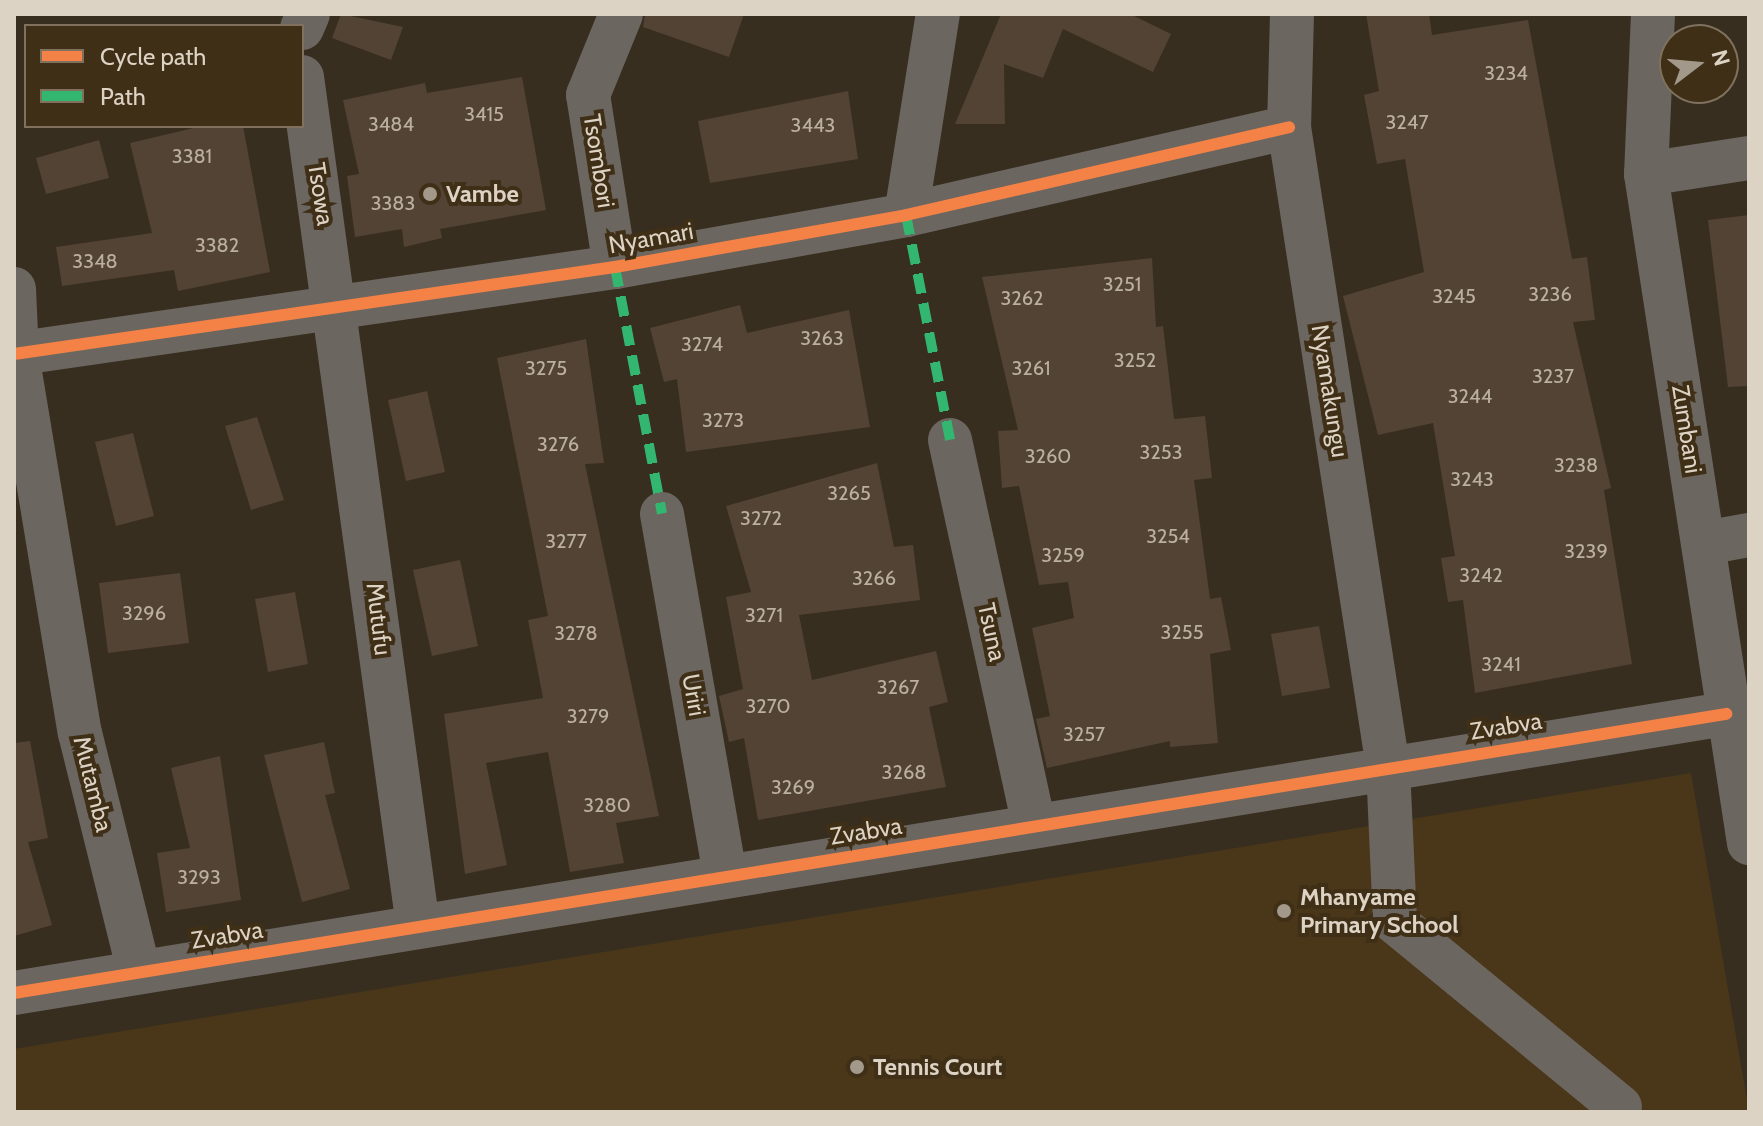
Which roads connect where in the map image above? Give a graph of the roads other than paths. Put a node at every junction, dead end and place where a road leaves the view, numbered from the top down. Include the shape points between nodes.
1 (621, 14) edge
2 (938, 14) edge
3 (1292, 14) edge
4 (1653, 14) edge
5 (304, 89) edge
6 (1289, 127) junction
7 (1749, 158) edge
8 (1646, 174) junction
9 (906, 215) junction
10 (615, 267) junction
11 (14, 289) edge
12 (340, 311) junction
13 (15, 354) edge
14 (950, 440) dead end
15 (662, 514) dead end
16 (1749, 535) edge
17 (1705, 543) junction
18 (1726, 714) junction
19 (1388, 767) junction
20 (1034, 825) junction
21 (1749, 843) edge
22 (725, 876) junction
23 (418, 926) junction
24 (139, 972) junction
25 (14, 993) edge
26 (1620, 1107) dead end

1 - 10 street, Tsombori via 588,95
2 - 9 street
3 - 6 street, Nyamakungu
4 - 8 street, Zumbani
5 - 12 street, Tsowa
6 - 9 street, Nyamari
6 - 19 street, Nyamakungu
7 - 8 street
8 - 17 street, Zumbani
9 - 10 street, Nyamari
10 - 12 street, Nyamari
11 - 13 street
12 - 13 street, Nyamari
12 - 23 street, Mutufu
13 - 24 street, Mutamba via 80,733
14 - 20 street, Tsuna
15 - 22 street, Uriri
16 - 17 street
17 - 18 street, Zumbani
18 - 19 street, Zvabva
18 - 21 street, Zumbani
19 - 20 street, Zvabva
19 - 26 street, Nyamakungu via 1395,922
20 - 22 street, Zvabva
22 - 23 street, Zvabva
23 - 24 street, Zvabva
24 - 25 street, Zvabva

